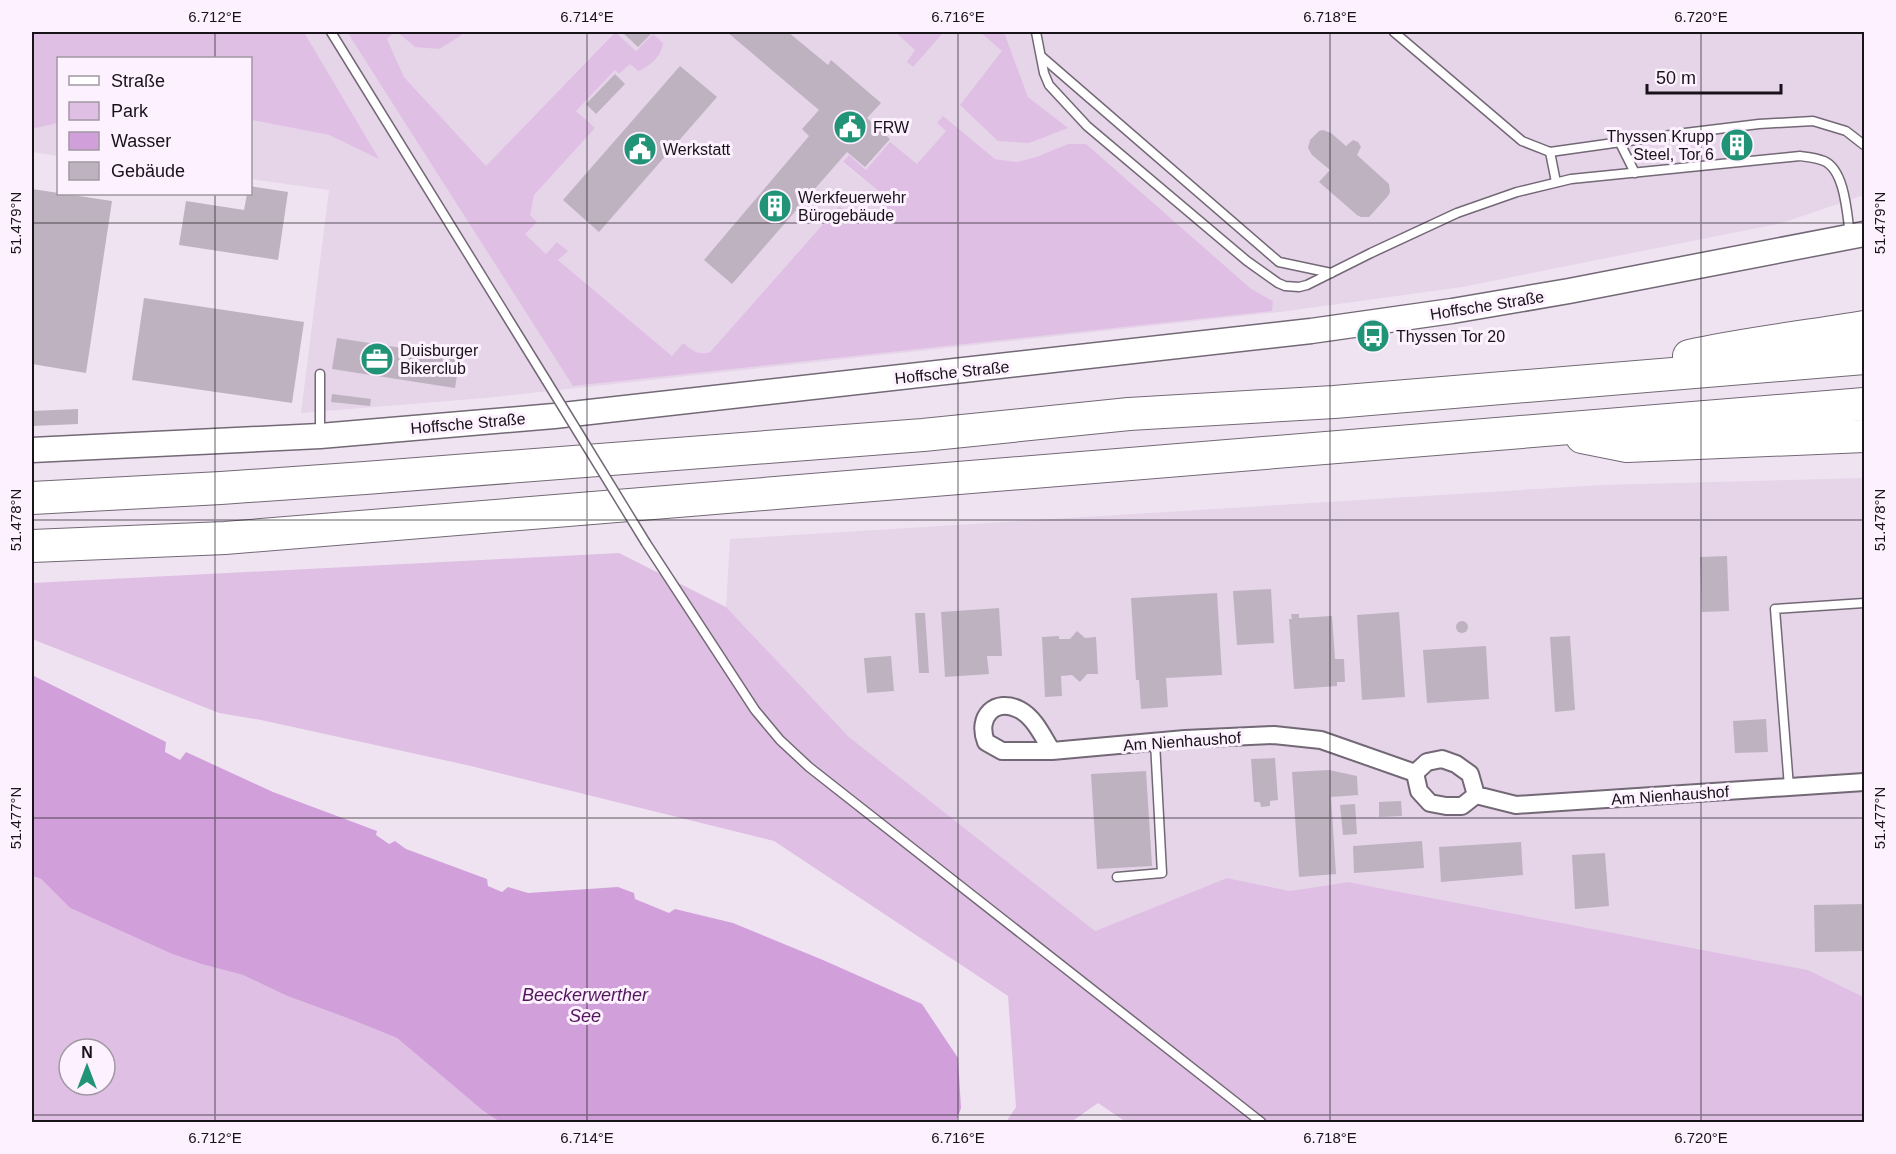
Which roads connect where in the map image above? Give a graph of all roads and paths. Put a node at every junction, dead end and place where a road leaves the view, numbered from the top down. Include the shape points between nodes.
1 (331, 32) edge
2 (1036, 32) edge
3 (1394, 32) edge
4 (1041, 57) junction
5 (1620, 143) junction
6 (1864, 145) edge
7 (1550, 152) junction
8 (1635, 172) junction
9 (1556, 182) junction
10 (1858, 235) edge
11 (1331, 273) junction
12 (1864, 327) edge
13 (1864, 358) edge
14 (320, 375) dead end
15 (1595, 380) junction
16 (1864, 404) edge
17 (1546, 430) junction
18 (320, 436) junction
19 (1864, 436) edge
20 (32, 450) edge
21 (32, 498) edge
22 (32, 546) edge
23 (1864, 603) edge
24 (1155, 742) junction
25 (1052, 751) dead end
26 (1415, 773) junction
27 (1864, 782) edge
28 (1789, 787) junction
29 (1476, 795) junction
30 (1117, 877) dead end
31 (1261, 1122) edge

1 - 31 lane, bridge via 646,543 755,710 787,747 818,774
2 - 4 lane
3 - 7 lane via 1522,141
4 - 11 lane via 1279,262
4 - 11 lane via 1049,86 1087,126 1247,261 1278,283 1291,287 1307,285
5 - 6 lane via 1814,121 1846,131
5 - 7 lane
5 - 8 lane
7 - 9 lane
8 - 9 lane
8 - 10 lane via 1800,156 1824,161 1836,170
9 - 11 lane via 1457,213
10 - 18 street, Hoffsche Straße via 1569,291 1311,331 554,416
12 - 15 highway via 1734,346
13 - 15 highway
14 - 18 lane
15 - 21 highway via 1129,414 923,435 365,478
16 - 17 highway
17 - 19 highway via 1627,446
17 - 22 highway via 225,538
18 - 20 street, Hoffsche Straße
23 - 28 lane via 1775,609
24 - 25 street, Am Nienhaushof
24 - 26 street, Am Nienhaushof via 1274,735 1321,740
24 - 30 lane via 1162,873
26 - 29 street via 1419,790 1430,803 1462,806
26 - 29 street via 1427,762 1442,759 1456,764 1470,774
27 - 28 street, Am Nienhaushof
28 - 29 street, Am Nienhaushof via 1516,805

